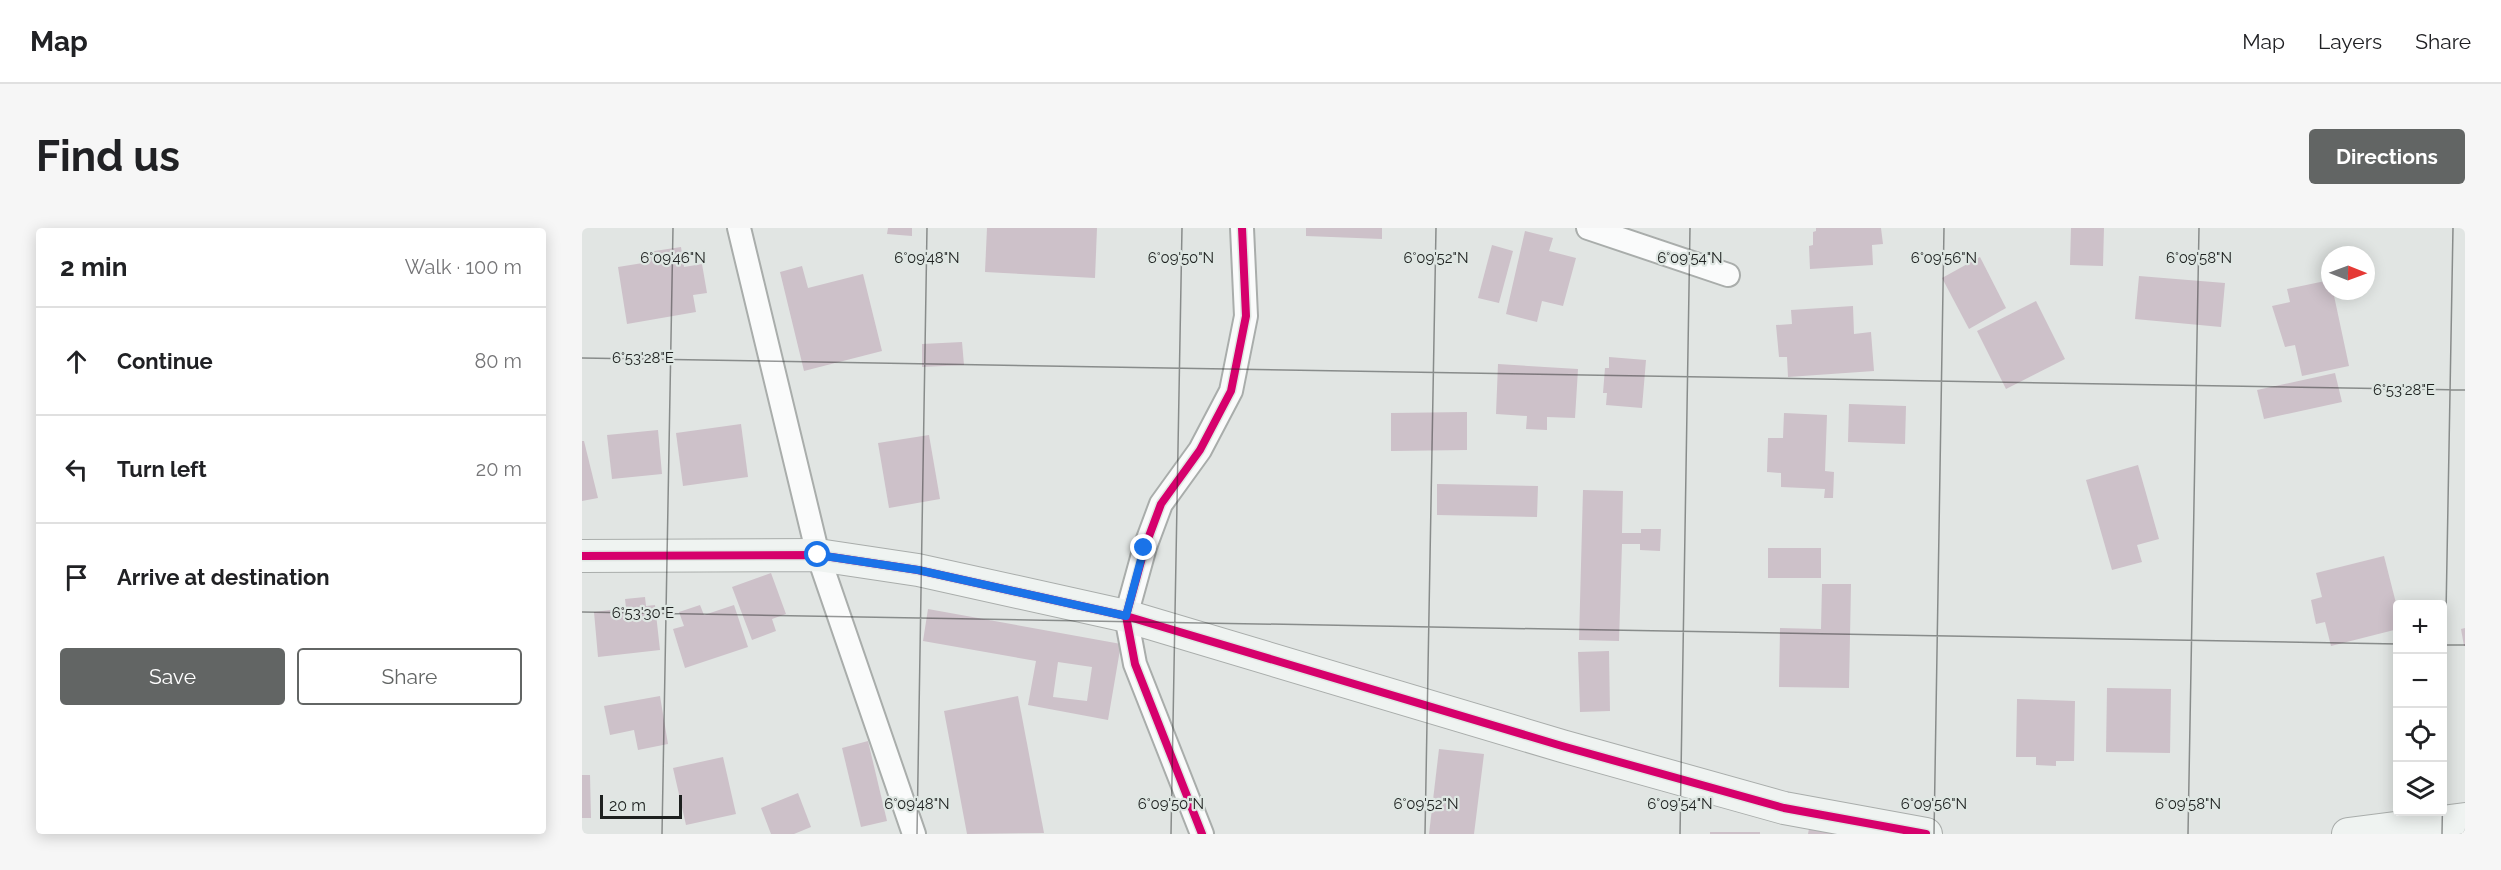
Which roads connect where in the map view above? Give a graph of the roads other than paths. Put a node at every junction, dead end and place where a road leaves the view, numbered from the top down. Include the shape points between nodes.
1 (739, 228) edge
2 (1242, 228) edge
3 (1588, 228) edge
4 (1728, 275) dead end
5 (818, 555) junction
6 (582, 556) edge
7 (1126, 616) junction
8 (2465, 819) edge
9 (914, 834) edge
10 (1202, 834) edge
11 (1926, 834) edge
12 (2348, 834) edge

1 - 5 street
2 - 7 street via 1246,316 1231,391 1200,450 1161,504 1144,548
3 - 4 street
5 - 6 street
5 - 7 street via 918,570
5 - 9 street
7 - 10 street via 1135,664
7 - 11 street via 1773,805
8 - 12 street

